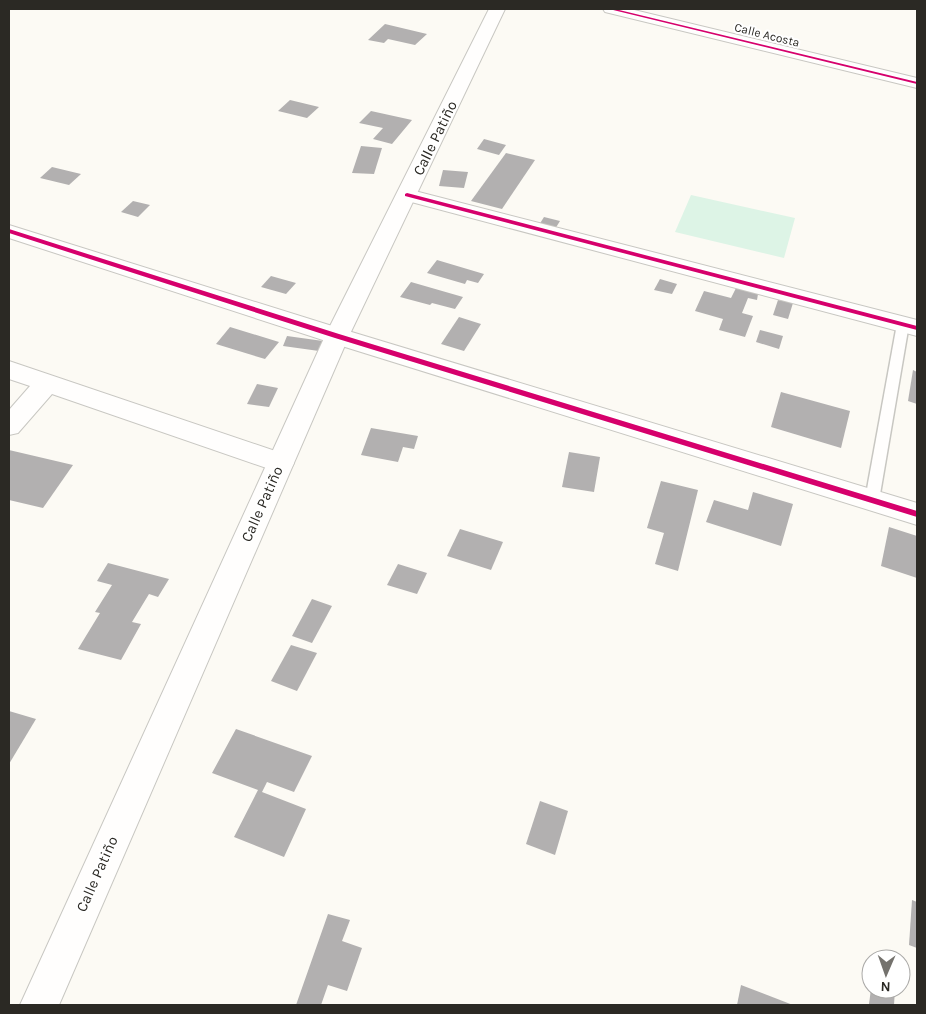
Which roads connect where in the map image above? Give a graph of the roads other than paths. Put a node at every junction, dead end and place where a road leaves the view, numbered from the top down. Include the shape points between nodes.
1 (497, 9) edge
2 (610, 9) edge
3 (917, 83) edge
4 (407, 195) junction
5 (9, 231) edge
6 (910, 326) edge
7 (337, 336) junction
8 (9, 370) edge
9 (48, 383) junction
10 (9, 426) edge
11 (280, 463) junction
12 (872, 500) junction
13 (917, 514) edge
14 (39, 1005) edge

1 - 4 street, Calle Patiño
2 - 3 street, Calle Acosta
4 - 6 street
4 - 7 street, Calle Patiño
5 - 7 street
6 - 12 lane
7 - 11 street, Calle Patiño
7 - 12 street
8 - 9 street
9 - 10 street
9 - 11 street
11 - 14 street, Calle Patiño
12 - 13 street

